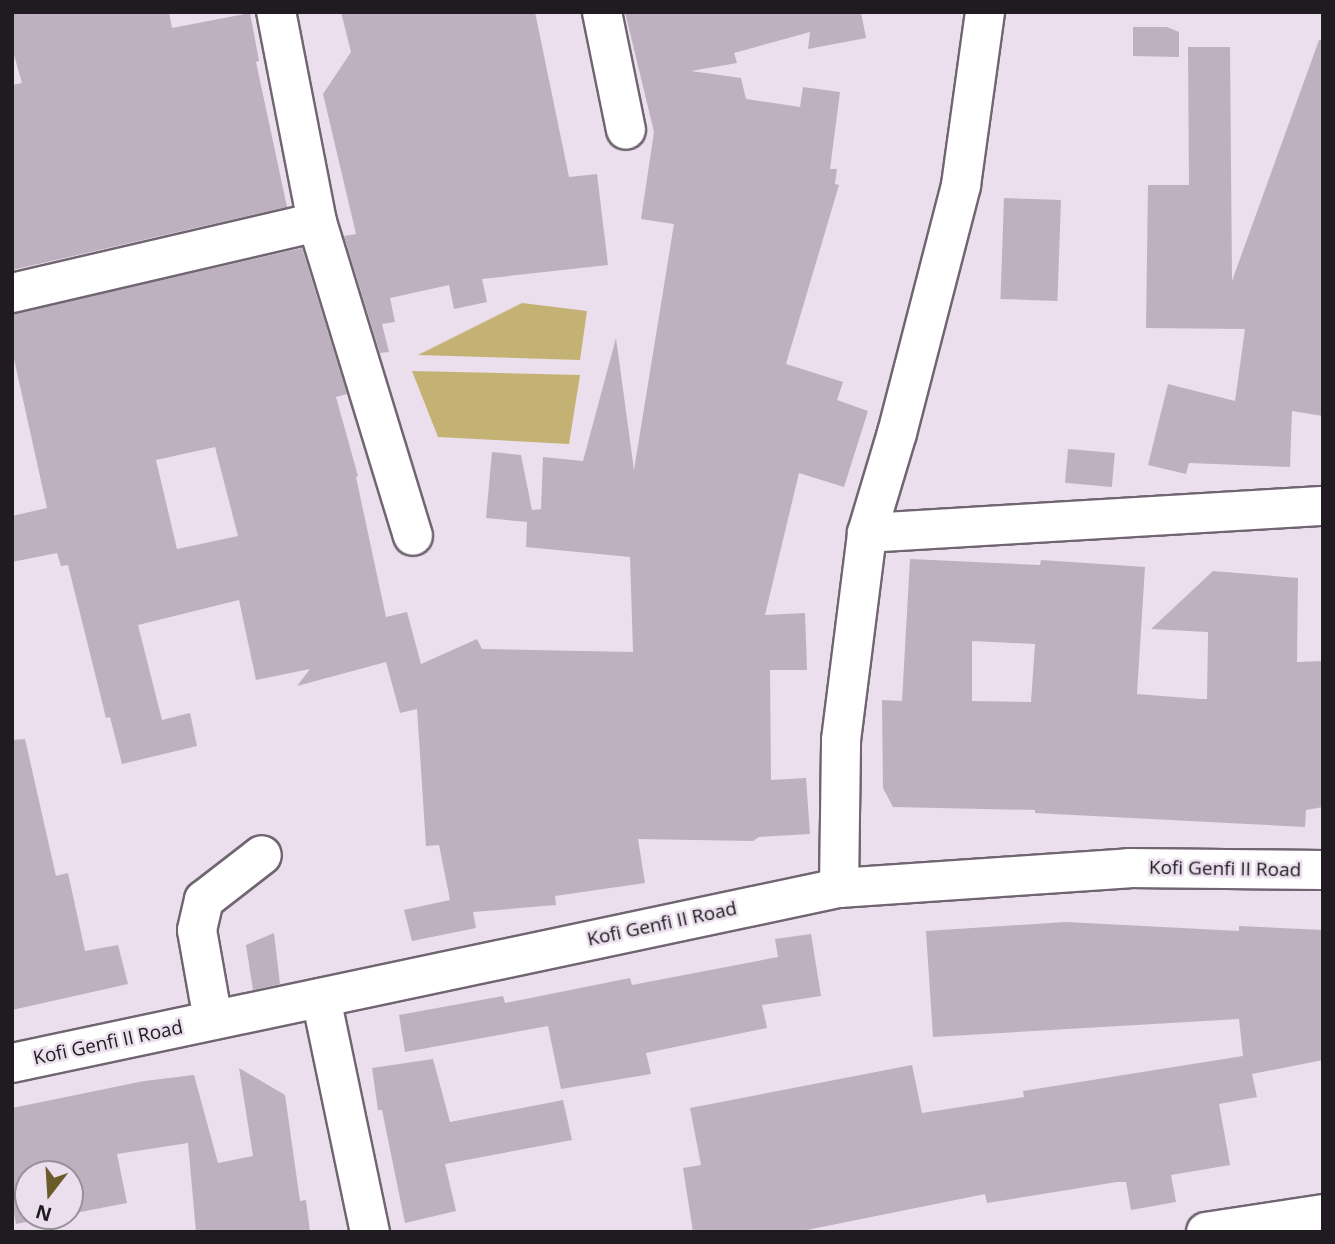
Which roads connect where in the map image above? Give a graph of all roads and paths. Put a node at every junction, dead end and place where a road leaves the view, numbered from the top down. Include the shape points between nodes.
1 (276, 12) edge
2 (602, 12) edge
3 (985, 12) edge
4 (626, 130) dead end
5 (317, 222) junction
6 (12, 293) edge
7 (1323, 506) edge
8 (867, 533) junction
9 (413, 536) dead end
10 (262, 855) dead end
11 (1323, 870) edge
12 (839, 888) junction
13 (321, 998) junction
14 (213, 1020) junction
15 (12, 1063) edge
16 (1323, 1214) edge
17 (370, 1232) edge
18 (1206, 1232) edge

1 - 5 street
2 - 4 street
3 - 8 street via 961,185
5 - 6 street
5 - 9 street
7 - 8 street
8 - 12 street via 841,740
10 - 14 street via 204,900 197,930
11 - 12 street, Kofi Genfi II Road via 1129,868
12 - 13 street, Kofi Genfi II Road
13 - 14 street, Kofi Genfi II Road
13 - 17 street
14 - 15 street, Kofi Genfi II Road
16 - 18 street

